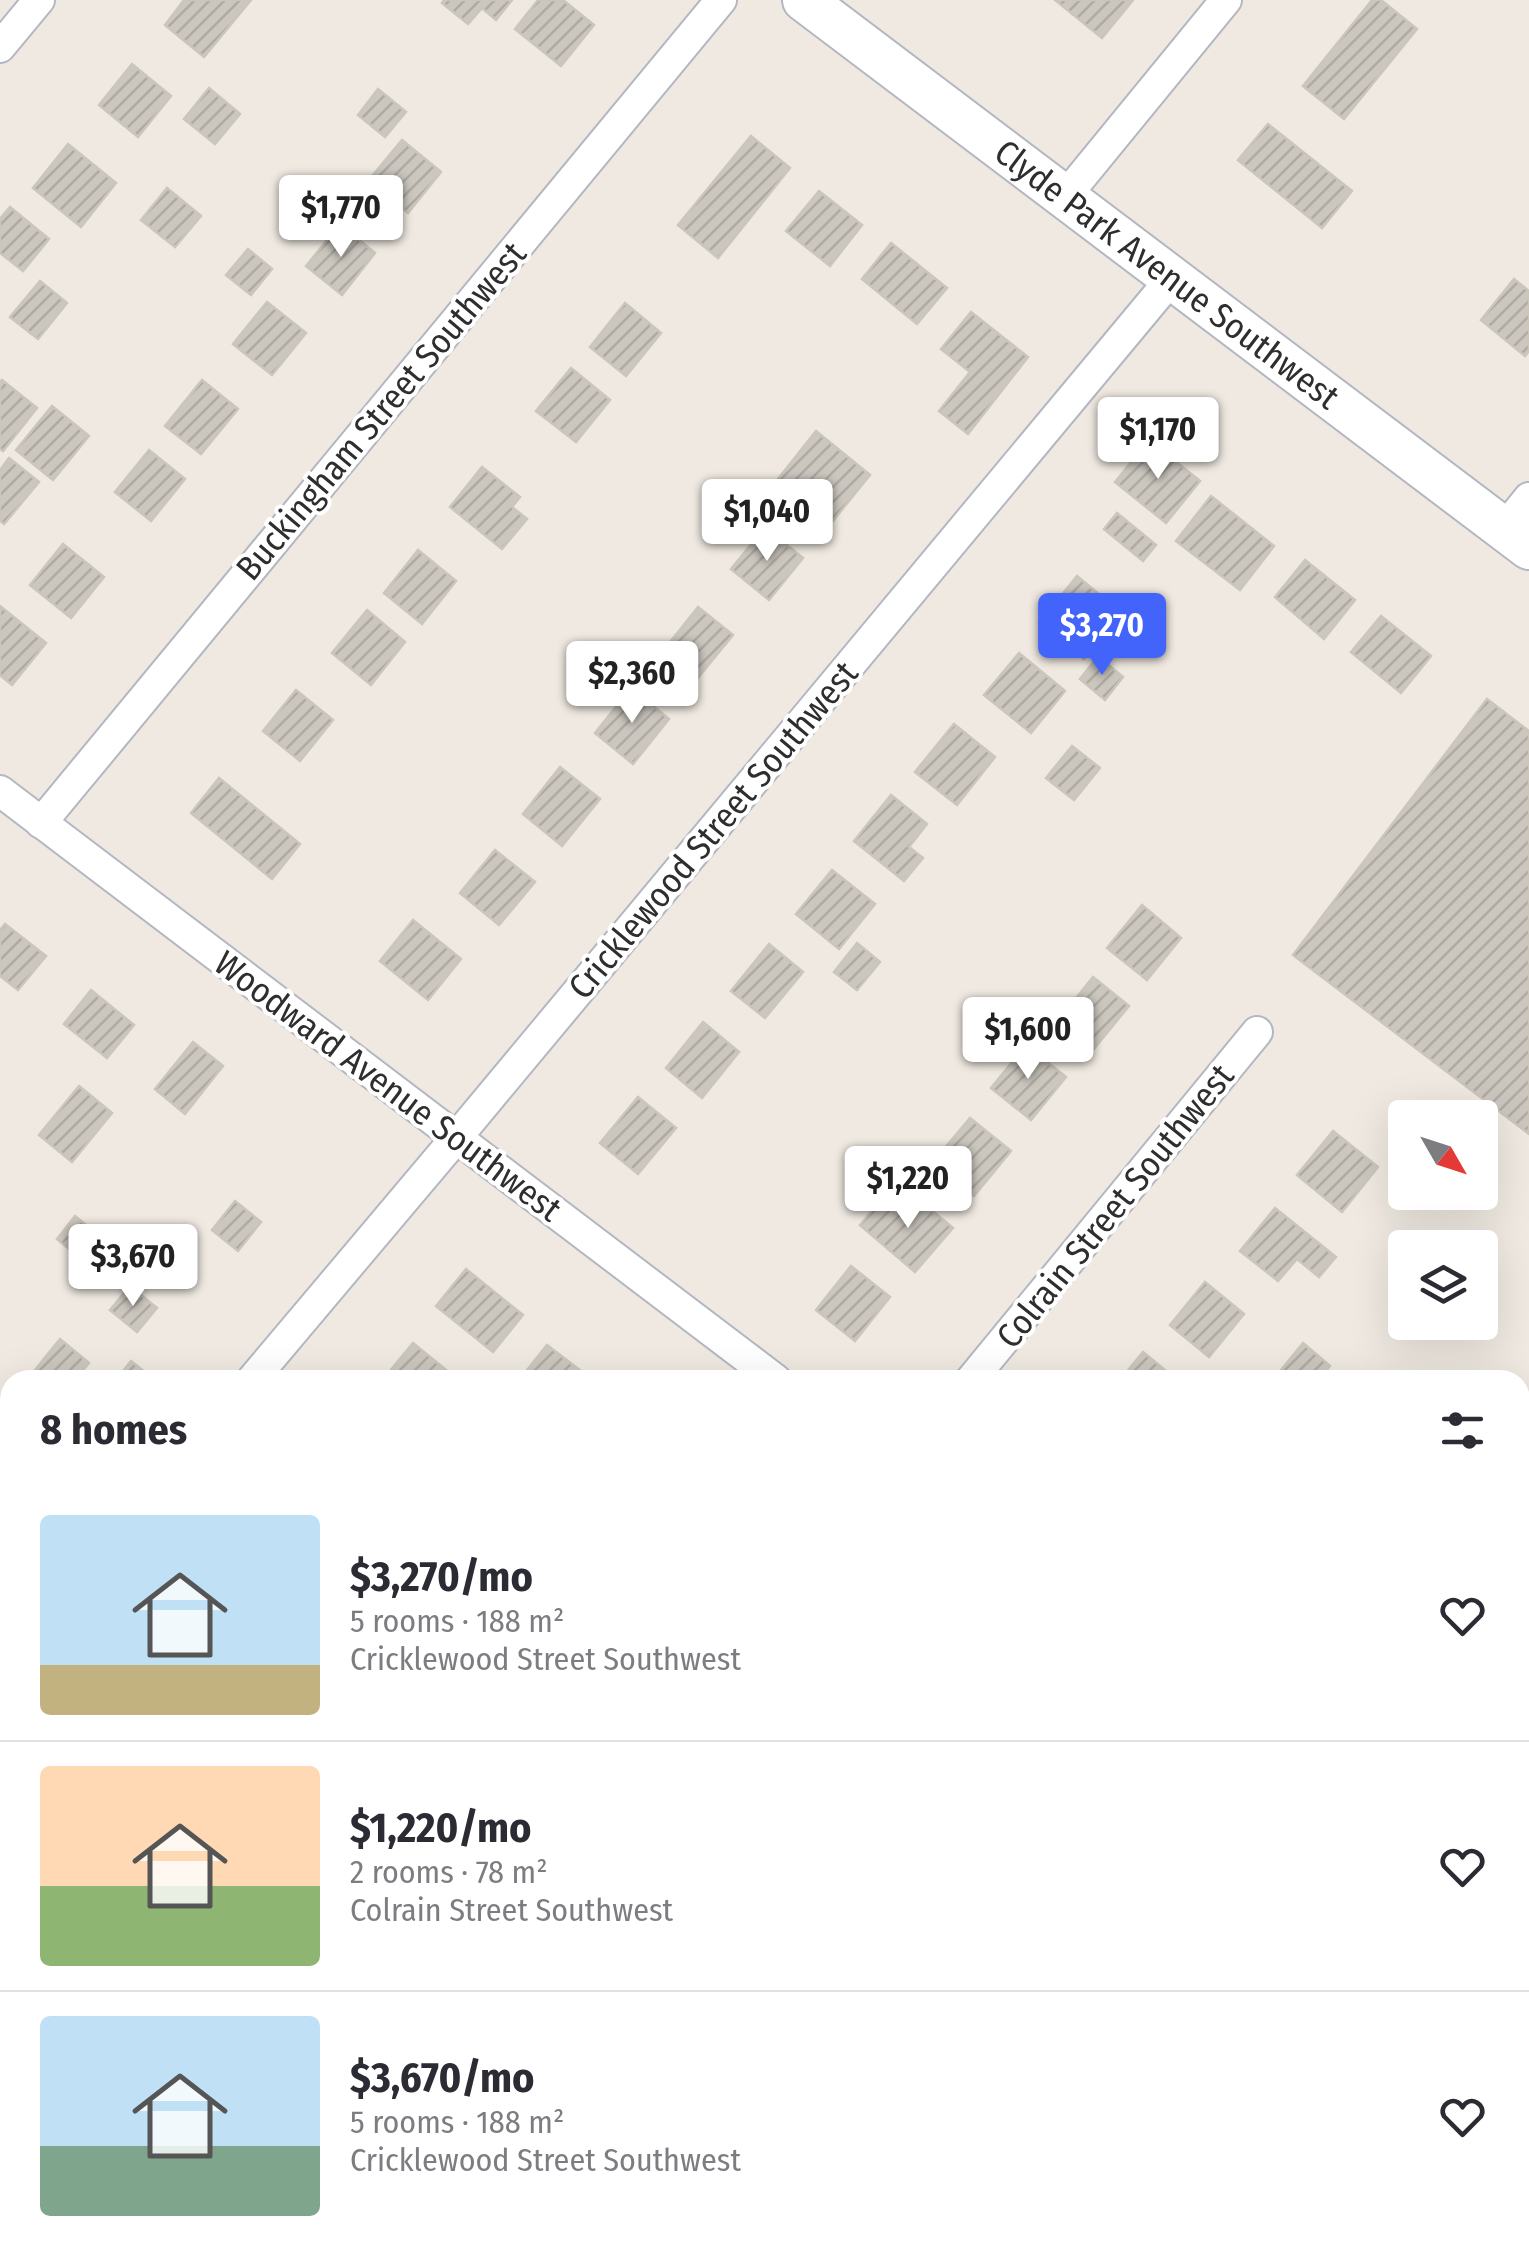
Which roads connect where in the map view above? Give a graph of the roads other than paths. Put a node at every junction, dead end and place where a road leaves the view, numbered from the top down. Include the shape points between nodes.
1 (39, 0) edge
2 (721, 0) edge
3 (804, 0) edge
4 (1226, 0) edge
5 (0, 47) edge
6 (1064, 198) junction
7 (1172, 278) junction
8 (1521, 525) edge
9 (0, 791) edge
10 (41, 822) junction
11 (1257, 1032) dead end
12 (456, 1138) junction
13 (260, 1370) edge
14 (763, 1370) edge
15 (980, 1370) edge

1 - 5 street
2 - 10 street, Buckingham Street Southwest
3 - 6 main road, Clyde Park Avenue Southwest
4 - 6 street
6 - 7 main road, Clyde Park Avenue Southwest
7 - 8 main road, Clyde Park Avenue Southwest
7 - 12 street, Cricklewood Street Southwest
9 - 10 street, Woodward Avenue Southwest
10 - 12 street, Woodward Avenue Southwest
11 - 15 street, Colrain Street Southwest
12 - 13 street, Cricklewood Street Southwest
12 - 14 street, Woodward Avenue Southwest

